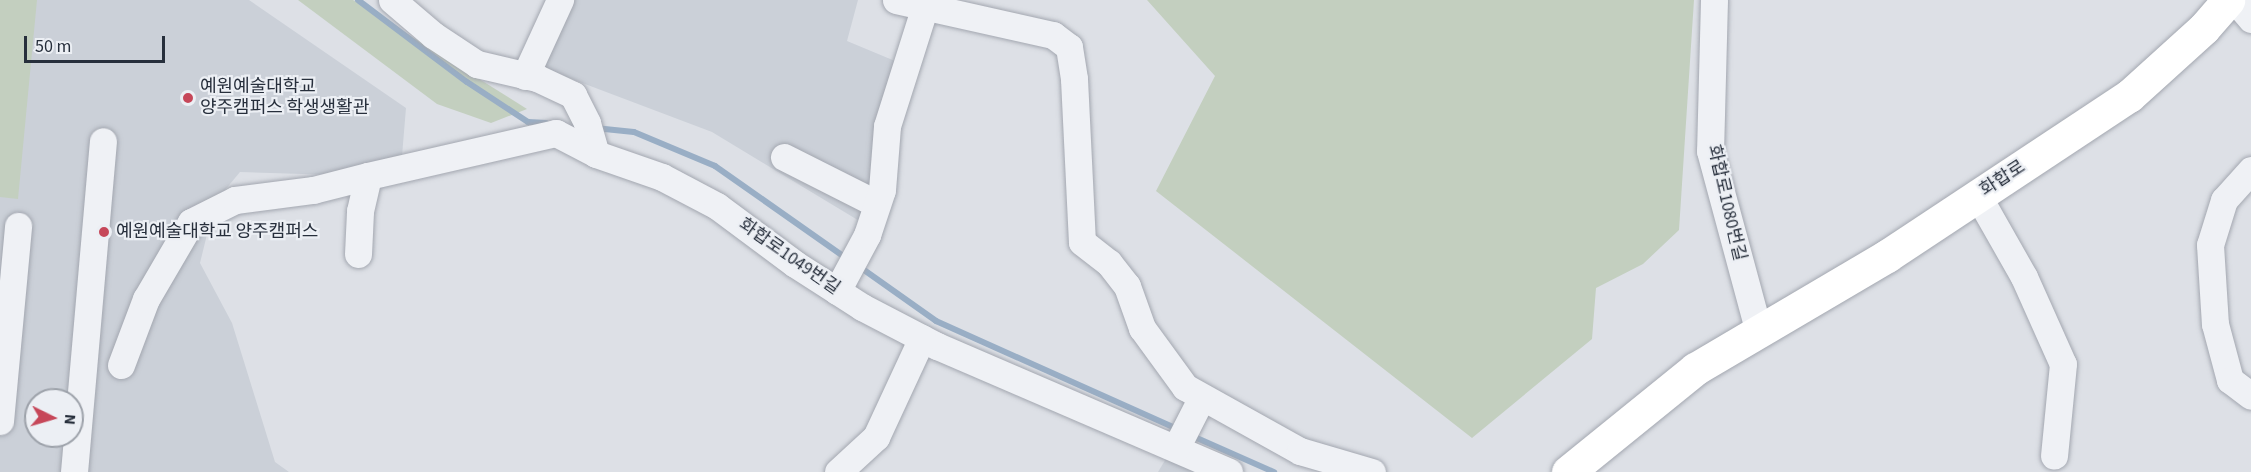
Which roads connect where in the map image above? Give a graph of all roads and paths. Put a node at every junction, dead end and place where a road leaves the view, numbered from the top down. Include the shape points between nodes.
1 (392, 0) edge
2 (560, 0) edge
3 (896, 0) edge
4 (1714, 0) edge
5 (2228, 0) edge
6 (2235, 0) edge
7 (926, 3) edge
8 (2251, 18) edge
9 (525, 76) junction
10 (592, 139) junction
11 (103, 141) dead end
12 (784, 157) dead end
13 (2251, 170) edge
14 (368, 176) junction
15 (1978, 196) junction
16 (877, 204) junction
17 (18, 226) dead end
18 (358, 254) dead end
19 (847, 272) junction
20 (1759, 332) junction
21 (922, 338) junction
22 (121, 365) dead end
23 (2251, 396) edge
24 (1200, 403) junction
25 (0, 421) edge
26 (1177, 446) junction
27 (2054, 456) dead end
28 (74, 472) edge
29 (838, 472) edge
30 (1229, 472) edge
31 (1372, 472) edge
32 (1568, 472) edge

1 - 9 street via 433,35 477,64
2 - 9 street
3 - 7 street
4 - 20 street, 화합로1080번길 via 1710,151
5 - 15 main road, 화합로 via 2204,28 2129,96
6 - 8 street
7 - 16 street via 887,126
7 - 24 street via 1053,35 1068,47 1074,79 1082,242 1109,263 1127,286 1142,328
9 - 10 street via 573,95
10 - 14 street, 화합로1049번길 via 556,133
10 - 19 street, 화합로1049번길
11 - 28 street
12 - 16 street
13 - 23 street via 2224,200 2210,245 2215,324 2230,380
14 - 18 street via 360,211
14 - 22 street, 화합로1049번길 via 313,190 235,200 191,222 147,299
15 - 20 main road, 화합로
15 - 27 street via 2024,277 2063,364
16 - 19 street
17 - 25 street
19 - 21 street, 화합로1049번길
20 - 32 main road, 화합로 via 1695,369
21 - 26 street, 화합로1049번길
21 - 29 street via 876,437
24 - 26 street
24 - 31 street via 1300,451
26 - 30 street, 화합로1049번길

